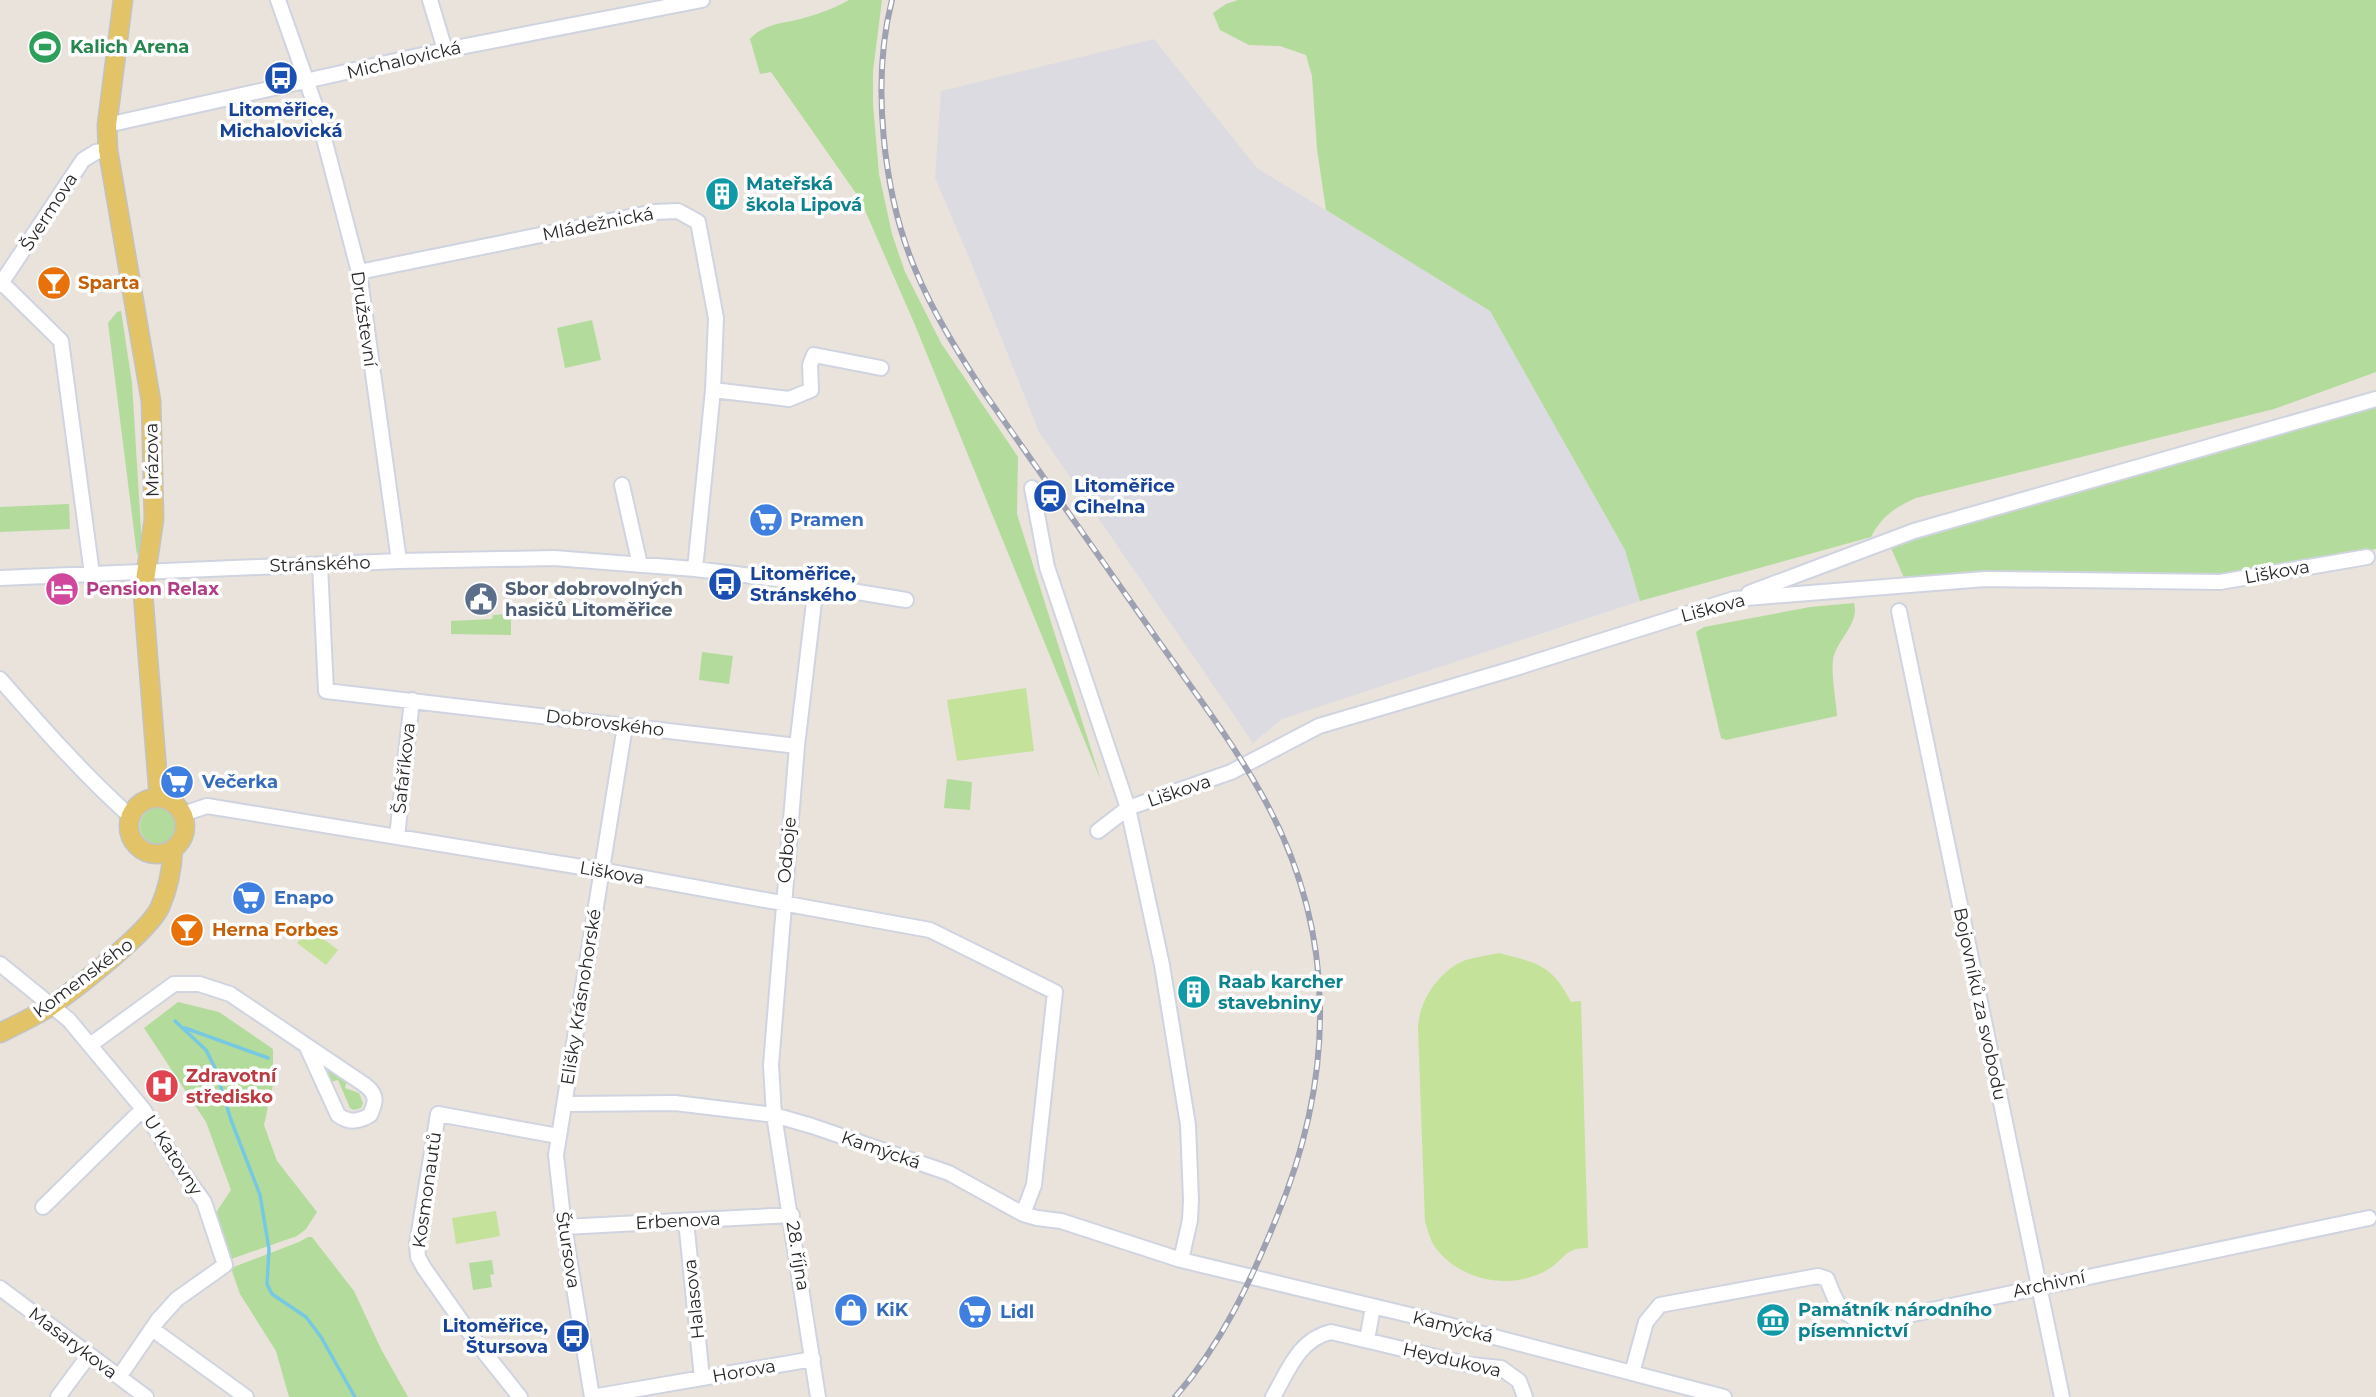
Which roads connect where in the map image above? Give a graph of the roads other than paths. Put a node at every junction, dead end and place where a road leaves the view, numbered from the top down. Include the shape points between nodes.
1 (123, 0) edge
2 (278, 0) edge
3 (430, 0) edge
4 (702, 0) edge
5 (445, 50) junction
6 (307, 82) junction
7 (107, 125) junction
8 (108, 150) junction
9 (359, 272) junction
10 (1, 284) edge
11 (881, 368) dead end
12 (713, 390) junction
13 (2376, 398) edge
14 (622, 485) dead end
15 (1031, 488) dead end
16 (2367, 557) dead end
17 (399, 561) junction
18 (320, 565) junction
19 (640, 565) junction
20 (695, 569) junction
21 (145, 571) junction
22 (92, 574) junction
23 (0, 578) edge
24 (816, 585) junction
25 (1734, 599) junction
26 (906, 600) dead end
27 (1899, 611) dead end
28 (0, 678) edge
29 (412, 700) junction
30 (625, 726) junction
31 (797, 746) junction
32 (159, 797) junction
33 (1128, 808) junction
34 (183, 814) junction
35 (131, 816) junction
36 (1098, 831) dead end
37 (397, 837) junction
38 (173, 849) junction
39 (152, 854) junction
40 (600, 870) junction
41 (782, 903) junction
42 (160, 906) junction
43 (0, 964) edge
44 (50, 1006) junction
45 (0, 1033) edge
46 (90, 1045) junction
47 (306, 1045) junction
48 (566, 1104) junction
49 (143, 1109) junction
50 (774, 1115) junction
51 (558, 1136) junction
52 (43, 1207) dead end
53 (1023, 1214) junction
54 (792, 1215) junction
55 (2369, 1218) dead end
56 (686, 1220) junction
57 (564, 1227) junction
58 (1181, 1260) junction
59 (2039, 1286) junction
60 (0, 1288) edge
61 (1373, 1307) junction
62 (152, 1329) junction
63 (1367, 1340) junction
64 (89, 1355) junction
65 (813, 1359) junction
66 (1632, 1373) junction
67 (118, 1377) junction
68 (702, 1378) junction
69 (58, 1397) edge
70 (146, 1397) edge
71 (246, 1397) edge
72 (520, 1397) edge
73 (592, 1397) edge
74 (818, 1397) edge
75 (1273, 1397) edge
76 (1525, 1397) edge
77 (1724, 1397) edge
78 (2062, 1397) edge

1 - 7 main road
2 - 6 street, Družstevní
3 - 5 street
4 - 5 street, Michalovická
5 - 6 street, Michalovická
6 - 7 street, Michalovická
6 - 9 street, Družstevní
7 - 8 main road, Mrázova
8 - 10 street, Švermova via 83,160
8 - 21 main road, Mrázova via 151,401 154,519
9 - 12 street, Mládežnická via 654,212 678,211 698,222 716,318
9 - 17 street, Družstevní
10 - 22 street via 61,341
11 - 12 street via 814,355 811,390 789,399
12 - 20 street, Mládežnická
13 - 25 street via 1914,531
14 - 19 street
15 - 33 street via 1048,567
16 - 25 street, Liškova via 2220,582 1985,579
17 - 18 street, Stránského
17 - 19 street, Stránského via 554,558
18 - 21 street, Stránského
18 - 29 street, Šafaříkova via 326,691
19 - 20 street, Stránského
20 - 24 street, Stránského
21 - 22 street, Stránského
21 - 32 main road, Mrázova
22 - 23 street, Stránského
24 - 26 street, Stránského
24 - 31 street, Odboje
25 - 33 street, Liškova via 1319,726 1231,772
27 - 59 street, Bojovníků za svobodu
28 - 35 street
29 - 30 street, Dobrovského
29 - 37 street, Šafaříkova
30 - 31 street, Dobrovského
30 - 40 street, Elišky Krásnohorské
31 - 41 street, Odboje
32 - 34 main road via 171,801
32 - 35 main road via 145,800
33 - 36 street, Liškova
33 - 58 street via 1185,1098 1191,1200
34 - 37 street, Liškova via 207,806
34 - 38 main road via 184,833
35 - 39 main road via 131,838
37 - 40 street, Liškova
38 - 39 main road
38 - 42 main road via 171,877
39 - 42 main road via 160,871
40 - 41 street, Liškova
40 - 48 street, Elišky Krásnohorské
41 - 50 street, Odboje via 771,1065
41 - 53 street, Liškova via 930,930 1055,992 1034,1185
42 - 44 main road, Komenského via 146,928
43 - 44 street, U Katovny
44 - 45 main road, Komenského
44 - 46 street, U Katovny
46 - 47 street via 174,984 200,984 230,993
46 - 49 street, U Katovny
47 - 47 street via 338,1115 355,1121 370,1115 376,1100 373,1091
48 - 50 street, Kamýcká via 675,1103
48 - 51 street, Štursova
49 - 52 street
49 - 62 street, U Katovny via 204,1202 225,1265 177,1298
50 - 53 street, Kamýcká via 949,1173
50 - 54 street, 28. října
51 - 57 street, Štursova via 556,1170
51 - 72 street, Kosmonautů via 438,1114 417,1244 424,1268
53 - 58 street, Kamýcká via 1061,1220
54 - 56 street, Erbenova
54 - 65 street, 28. října
55 - 59 street, Archivní
56 - 57 street, Erbenova
56 - 68 street, Halasova
57 - 73 street, Štursova
58 - 61 street, Kamýcká
59 - 66 street, Archivní via 1870,1323 1848,1317 1827,1279 1818,1276 1660,1305 1646,1322
59 - 78 street, Bojovníků za svobodu
60 - 64 street, Masarykova
61 - 63 street
61 - 66 street, Kamýcká
62 - 67 street, U Katovny
62 - 71 street
63 - 75 street, Heydukova via 1331,1332 1316,1337 1303,1346
63 - 76 street, Heydukova via 1470,1365 1502,1368 1519,1381
64 - 67 street, Masarykova
64 - 69 street
65 - 68 street, Horova
65 - 74 street, 28. října
66 - 77 street, Kamýcká
67 - 70 street, Masarykova
68 - 73 street, Horova

